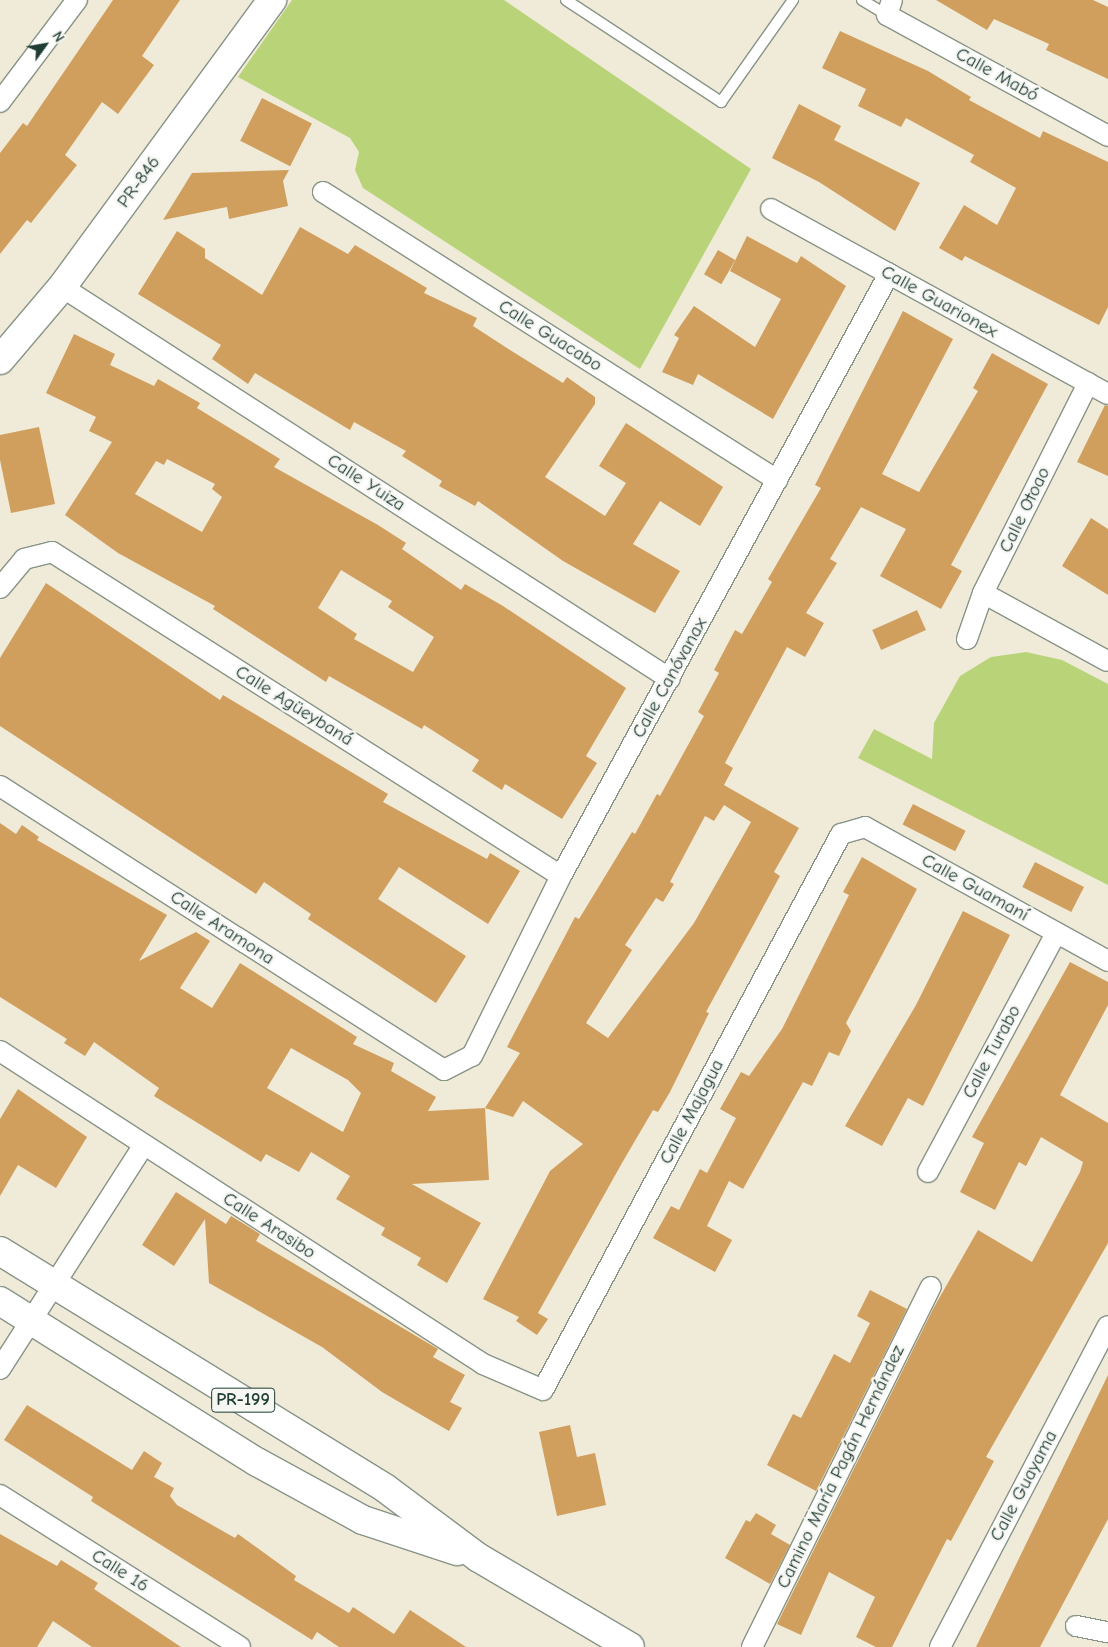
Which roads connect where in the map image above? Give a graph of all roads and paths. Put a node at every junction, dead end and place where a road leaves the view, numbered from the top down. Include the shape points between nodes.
1 (77, 0) edge
2 (272, 0) edge
3 (566, 0) edge
4 (793, 0) edge
5 (862, 0) edge
6 (890, 7) edge
7 (0, 102) edge
8 (1108, 136) edge
9 (323, 192) dead end
10 (771, 209) dead end
11 (889, 274) junction
12 (62, 287) junction
13 (0, 360) edge
14 (1088, 383) junction
15 (1108, 394) edge
16 (777, 480) junction
17 (0, 588) edge
18 (983, 593) junction
19 (967, 639) dead end
20 (1106, 661) dead end
21 (670, 679) junction
22 (0, 786) edge
23 (841, 834) joint
24 (561, 876) junction
25 (1056, 933) junction
26 (1108, 961) edge
27 (0, 1051) edge
28 (444, 1070) joint
29 (144, 1145) junction
30 (928, 1172) dead end
31 (0, 1251) edge
32 (53, 1284) junction
33 (931, 1287) dead end
34 (0, 1301) edge
35 (30, 1320) junction
36 (1108, 1326) edge
37 (0, 1369) edge
38 (543, 1390) joint
39 (0, 1495) edge
40 (479, 1558) junction
41 (1076, 1626) dead end
42 (1108, 1632) edge
43 (240, 1647) edge
44 (630, 1647) edge
45 (752, 1647) edge
46 (940, 1647) edge

1 - 7 street
2 - 12 main road, PR-846 / PR-846
3 - 4 lane via 721,102
5 - 6 lane
6 - 8 street, Calle Mabó
9 - 16 street, Calle Guacabo
10 - 11 street, Calle Guarionex
11 - 14 street, Calle Guarionex
11 - 16 street, Calle Canóvanax
12 - 13 main road, PR-846 / PR-846
12 - 21 street, Calle Yuiza
14 - 15 street, Calle Guarionex
14 - 18 street, Calle Otoao
16 - 21 street, Calle Canóvanax
17 - 24 street, Calle Agüeybaná via 24,559 52,552
18 - 19 street, Calle Otoao
18 - 20 street
21 - 24 street, Calle Canóvanax
22 - 28 street, Calle Aramona
23 - 25 street, Calle Guamaní via 866,827
23 - 38 street, Calle Majagua
24 - 28 street, Calle Canóvanax via 472,1056
25 - 26 street, Calle Guamaní
25 - 30 street, Calle Turabo
27 - 29 street, Calle Arasibo
29 - 32 street
29 - 38 street, Calle Arasibo via 483,1364
31 - 32 main road, PR-199
32 - 35 street
32 - 40 main road, PR-199 via 385,1488
33 - 45 street, Camino María Pagán Hernández
34 - 35 main road, PR-199
35 - 37 street
35 - 40 main road, PR-199 via 257,1462 363,1520
36 - 46 street, Calle Guayama
39 - 43 street, Calle 16
40 - 44 main road, PR-199
41 - 42 street

